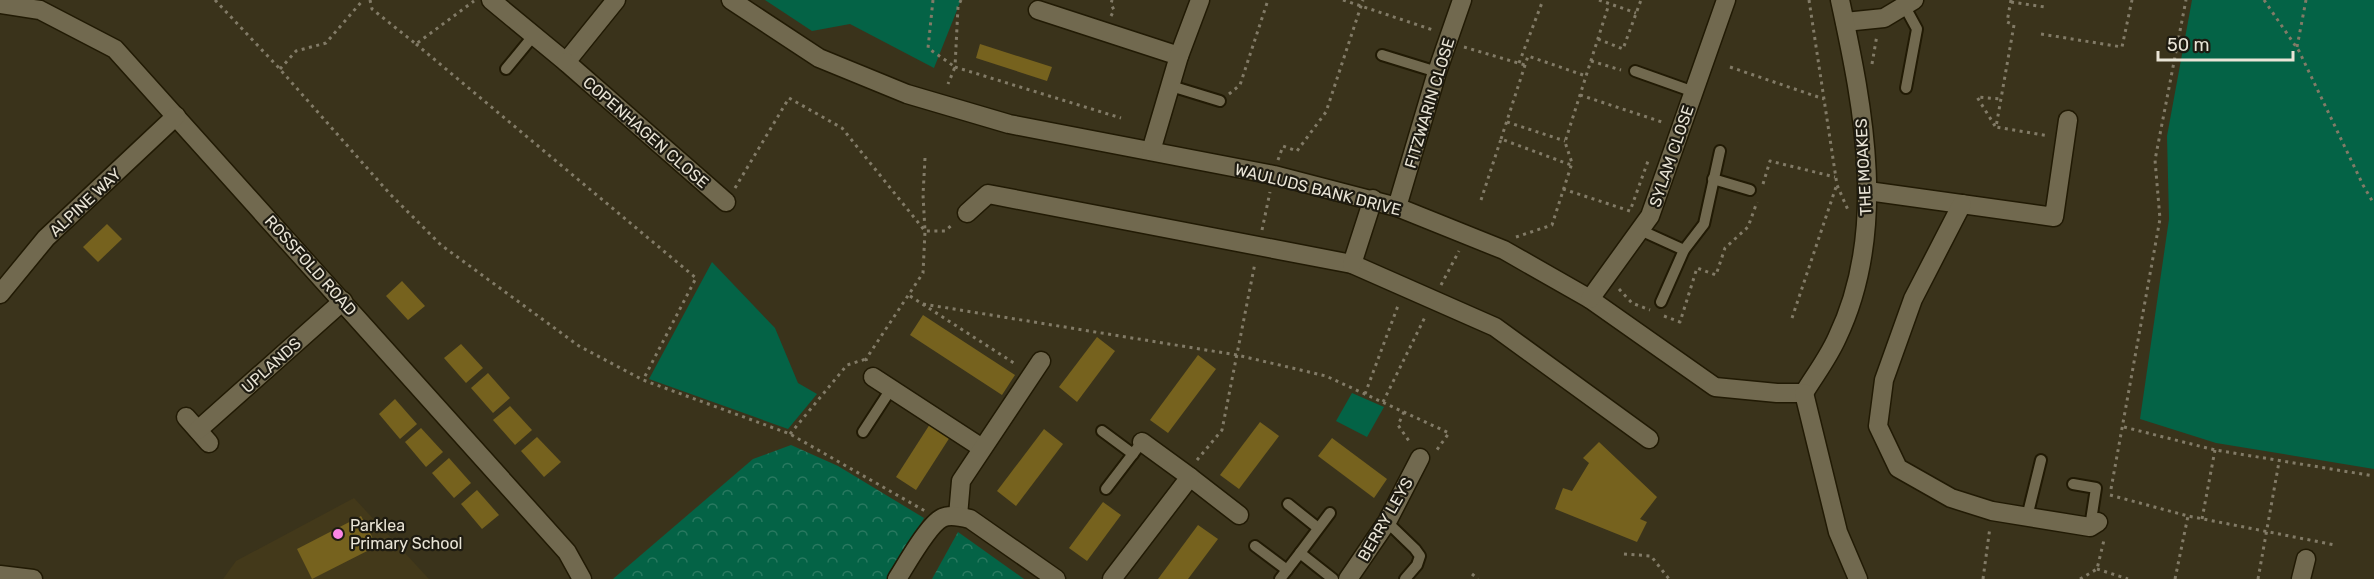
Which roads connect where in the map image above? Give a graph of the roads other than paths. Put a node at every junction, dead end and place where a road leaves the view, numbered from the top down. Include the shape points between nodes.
1 (491, 0) edge
2 (616, 0) edge
3 (731, 0) edge
4 (1200, 0) edge
5 (1462, 0) edge
6 (1726, 0) edge
7 (1840, 0) edge
8 (1909, 3) edge
9 (0, 4) edge
10 (1038, 10) dead end
11 (1845, 22) junction
12 (534, 35) junction
13 (1382, 55) dead end
14 (1179, 56) junction
15 (566, 62) junction
16 (506, 69) dead end
17 (1437, 72) junction
18 (1632, 72) road end
19 (1171, 86) junction
20 (1906, 88) dead end
21 (1694, 92) junction
22 (1220, 100) road end
23 (176, 116) junction
24 (2068, 120) dead end
25 (1151, 151) junction
26 (1719, 151) dead end
27 (1713, 179) junction
28 (1750, 190) dead end
29 (1868, 191) junction
30 (1373, 200) junction
31 (726, 202) road end
32 (1962, 204) junction
33 (1397, 207) junction
34 (967, 213) road end
35 (1640, 230) junction
36 (1684, 250) junction
37 (1352, 264) junction
38 (0, 294) edge
39 (1590, 299) junction
40 (344, 301) junction
41 (1661, 302) dead end
42 (1041, 362) road end
43 (873, 377) road end
44 (891, 389) junction
45 (1804, 393) junction
46 (198, 430) dead end
47 (1102, 431) dead end
48 (863, 432) dead end
49 (1649, 439) dead end
50 (982, 448) junction
51 (1138, 448) junction
52 (1420, 458) road end
53 (2041, 460) dead end
54 (1190, 477) junction
55 (2073, 484) dead end
56 (1106, 489) dead end
57 (1288, 504) dead end
58 (1330, 513) dead end
59 (1239, 515) dead end
60 (958, 516) junction
61 (2027, 517) junction
62 (1387, 522) junction
63 (2094, 525) joint
64 (1318, 528) junction
65 (1255, 546) dead end
66 (1300, 553) junction
67 (2306, 559) dead end
68 (1287, 570) junction
69 (0, 575) edge
70 (33, 579) edge
71 (582, 579) edge
72 (897, 579) edge
73 (1056, 579) edge
74 (1112, 579) edge
75 (1280, 579) edge
76 (1333, 579) edge
77 (1348, 579) edge
78 (1405, 579) edge
79 (1858, 579) edge
80 (2301, 579) edge

1 - 12 street, COPENHAGEN CLOSE
2 - 15 street
3 - 25 street, WAULUDS BANK DRIVE via 819,58 907,94 1008,124
4 - 14 street
5 - 17 street, FITZWARIN CLOSE
6 - 21 street, SYLAM CLOSE
7 - 11 street, THE MOAKES
8 - 11 street via 1884,18
8 - 20 lane via 1917,29
9 - 23 street, ROSSFOLD ROAD via 40,10 115,49
10 - 14 street
11 - 29 street, THE MOAKES via 1866,147
12 - 15 street, COPENHAGEN CLOSE
12 - 16 lane
13 - 17 lane
14 - 19 street
15 - 31 street, COPENHAGEN CLOSE
17 - 33 street, FITZWARIN CLOSE
18 - 21 lane
19 - 22 lane
19 - 25 street
21 - 35 street, SYLAM CLOSE via 1650,216
23 - 38 street, ALPINE WAY via 46,238
23 - 40 street, ROSSFOLD ROAD
24 - 32 street via 2055,217
25 - 30 street, WAULUDS BANK DRIVE via 1274,175
26 - 27 lane
27 - 28 lane
27 - 36 lane via 1704,225
29 - 32 street
29 - 45 street, THE MOAKES via 1862,262 1854,296 1837,339
30 - 33 street, WAULUDS BANK DRIVE
30 - 37 street
32 - 61 street via 1913,298 1884,380 1878,426 1898,468 1951,498
33 - 39 street, WAULUDS BANK DRIVE via 1504,250
34 - 37 street via 988,194
35 - 36 lane
35 - 39 street, SYLAM CLOSE
36 - 41 lane
37 - 49 street via 1495,327
39 - 45 street, WAULUDS BANK DRIVE via 1715,387
40 - 46 street, UPLANDS
40 - 71 street, ROSSFOLD ROAD via 567,552
42 - 50 street
43 - 44 street
44 - 48 lane
44 - 50 street
45 - 79 street via 1838,532
47 - 51 lane
50 - 60 street via 961,482
51 - 54 street
51 - 56 lane
52 - 62 street, BERRY LEYS
53 - 61 lane
54 - 59 street
54 - 74 street
55 - 63 lane via 2096,488
57 - 64 lane
58 - 64 lane
60 - 72 street via 942,518 928,532
60 - 73 street via 970,519
61 - 63 street
62 - 77 street, BERRY LEYS
62 - 78 lane via 1420,556
64 - 66 lane
65 - 68 lane
66 - 68 lane
66 - 76 lane
67 - 80 street
68 - 75 lane
69 - 70 street

